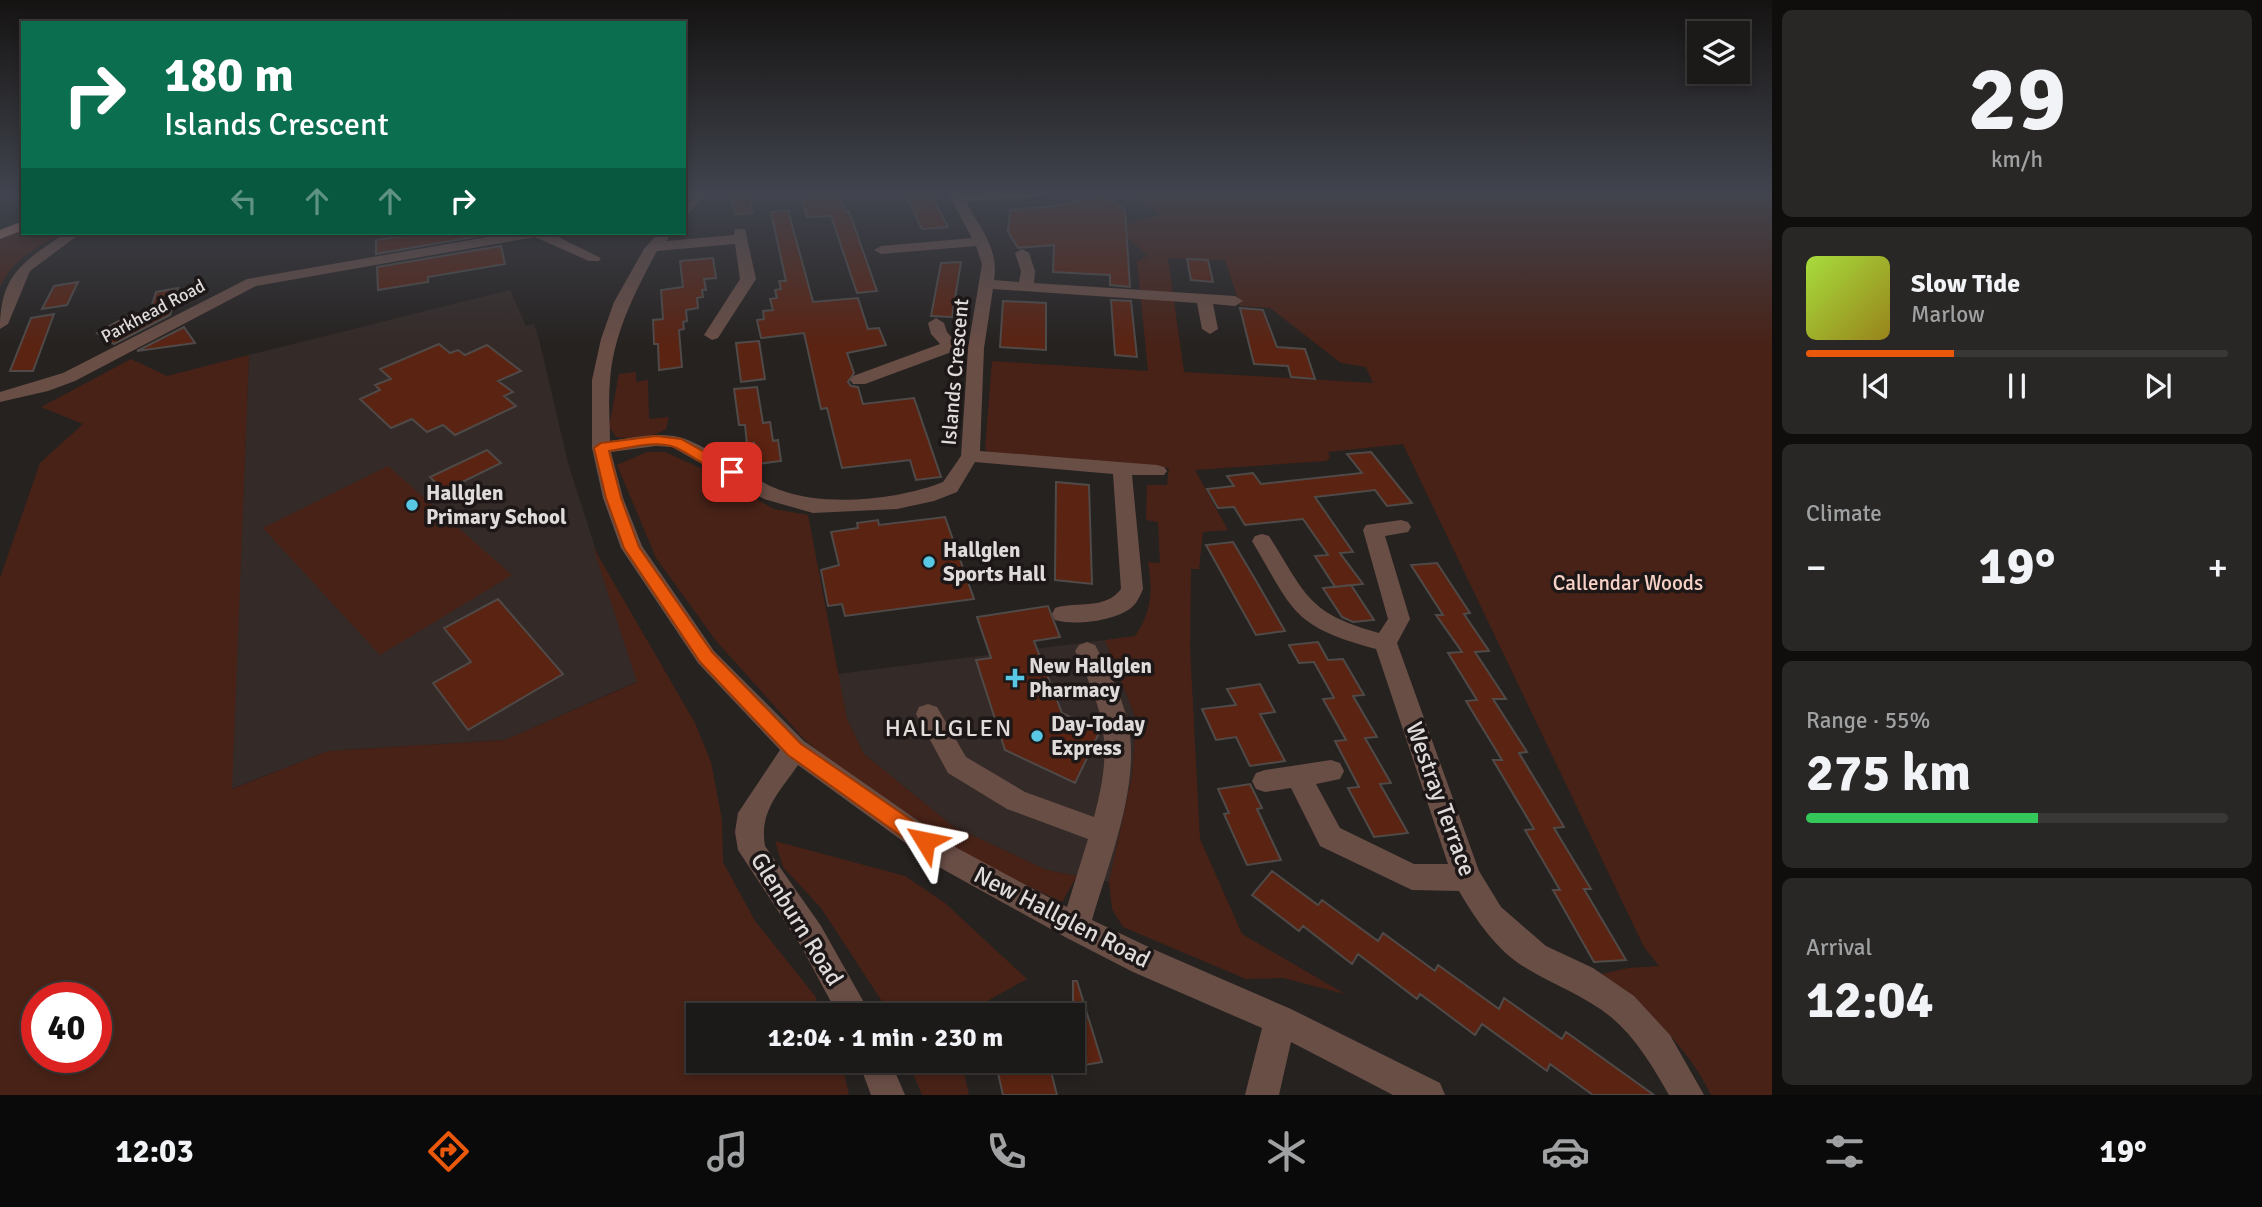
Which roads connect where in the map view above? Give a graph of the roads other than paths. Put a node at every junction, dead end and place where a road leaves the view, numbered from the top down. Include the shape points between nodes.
1 (60, 243) edge
2 (469, 243) edge
3 (561, 243) edge
4 (657, 243) edge
5 (741, 243) edge
6 (958, 243) edge
7 (983, 243) edge
8 (881, 250) dead end
9 (1022, 253) dead end
10 (593, 258) dead end
11 (986, 284) junction
12 (1026, 287) junction
13 (1204, 299) junction
14 (1235, 301) dead end
15 (936, 323) dead end
16 (0, 324) edge
17 (1210, 329) dead end
18 (712, 335) dead end
19 (951, 346) junction
20 (976, 348) junction
21 (859, 380) dead end
22 (0, 397) edge
23 (601, 448) junction
24 (970, 456) junction
25 (1122, 468) junction
26 (1157, 471) dead end
27 (1401, 527) dead end
28 (1262, 541) dead end
29 (1063, 614) dead end
30 (1385, 643) junction
31 (1087, 652) dead end
32 (928, 714) dead end
33 (794, 749) junction
34 (1331, 771) dead end
35 (1298, 776) junction
36 (1265, 781) dead end
37 (1102, 832) junction
38 (1468, 878) junction
39 (1075, 927) junction
40 (848, 1003) edge
41 (1280, 1020) junction
42 (879, 1073) edge
43 (888, 1095) edge
44 (1262, 1095) edge
45 (1428, 1095) edge
46 (1687, 1095) edge

1 - 16 street via 24,269
2 - 22 street, Parkhead Road via 252,282 69,377
3 - 10 street
4 - 23 street, New Hallglen Road via 622,302 609,339 601,380
5 - 18 street via 748,279
6 - 8 street
7 - 11 street, Islands Crescent via 989,264
9 - 12 street via 1028,271
11 - 12 street
11 - 20 street, Islands Crescent
12 - 13 street
13 - 14 street
13 - 17 street
15 - 19 street
19 - 20 street
19 - 21 street
20 - 24 street, Islands Crescent
23 - 24 street, Islands Crescent via 656,440 676,442 771,494 813,506 927,496 950,487
23 - 33 street, New Hallglen Road via 632,548 706,657
24 - 25 street
25 - 26 street
25 - 29 street via 1129,598 1117,607
27 - 30 street via 1373,530 1399,619
28 - 30 street via 1303,607 1341,631
30 - 38 street, Westray Terrace
31 - 37 street via 1105,690 1118,738 1115,784
32 - 37 street via 957,765 1016,801
33 - 39 street, New Hallglen Road via 947,857
33 - 40 street, Glenburn Road via 751,813 751,850 811,936
34 - 35 street
35 - 36 street
35 - 38 street via 1330,837 1412,877
37 - 39 street
38 - 46 street, Westray Terrace via 1491,916 1535,957 1582,979 1623,1007 1659,1046
39 - 41 street, New Hallglen Road
41 - 44 street
41 - 45 street, New Hallglen Road
42 - 43 street

